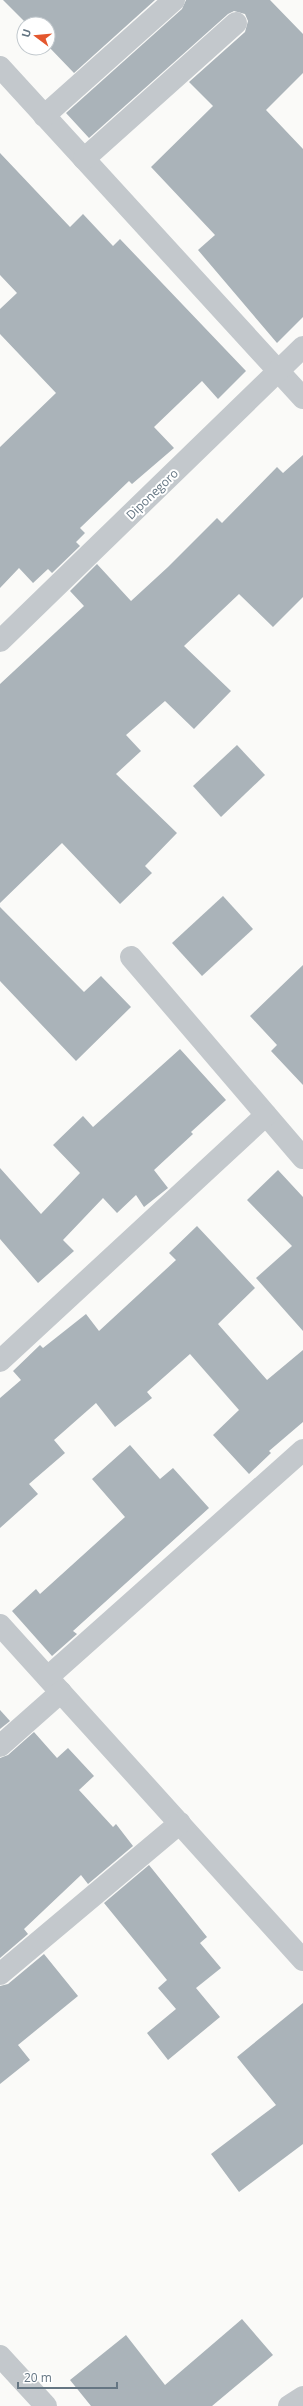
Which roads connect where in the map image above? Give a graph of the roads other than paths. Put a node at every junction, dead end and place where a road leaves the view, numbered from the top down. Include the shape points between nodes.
1 (174, 0) edge
2 (236, 23) dead end
3 (0, 67) edge
4 (44, 116) junction
5 (84, 159) junction
6 (303, 347) edge
7 (279, 371) junction
8 (303, 398) edge
9 (0, 641) edge
10 (131, 957) dead end
11 (266, 1115) junction
12 (303, 1158) edge
13 (0, 1361) edge
14 (303, 1450) edge
15 (4, 1636) edge
16 (55, 1684) junction
17 (0, 1746) edge
18 (180, 1823) junction
19 (303, 1960) edge
20 (0, 1974) edge
21 (0, 2356) edge
22 (303, 2397) edge
23 (38, 2404) edge
24 (289, 2406) edge

1 - 4 street
2 - 5 street
3 - 4 street
4 - 5 street
5 - 7 street
6 - 7 street, Diponegoro
7 - 8 street
7 - 9 street, Diponegoro
10 - 11 street
11 - 12 street
11 - 13 street
14 - 16 street
15 - 16 street
16 - 17 street
16 - 18 street
18 - 19 street
18 - 20 street
21 - 23 street
22 - 24 street

